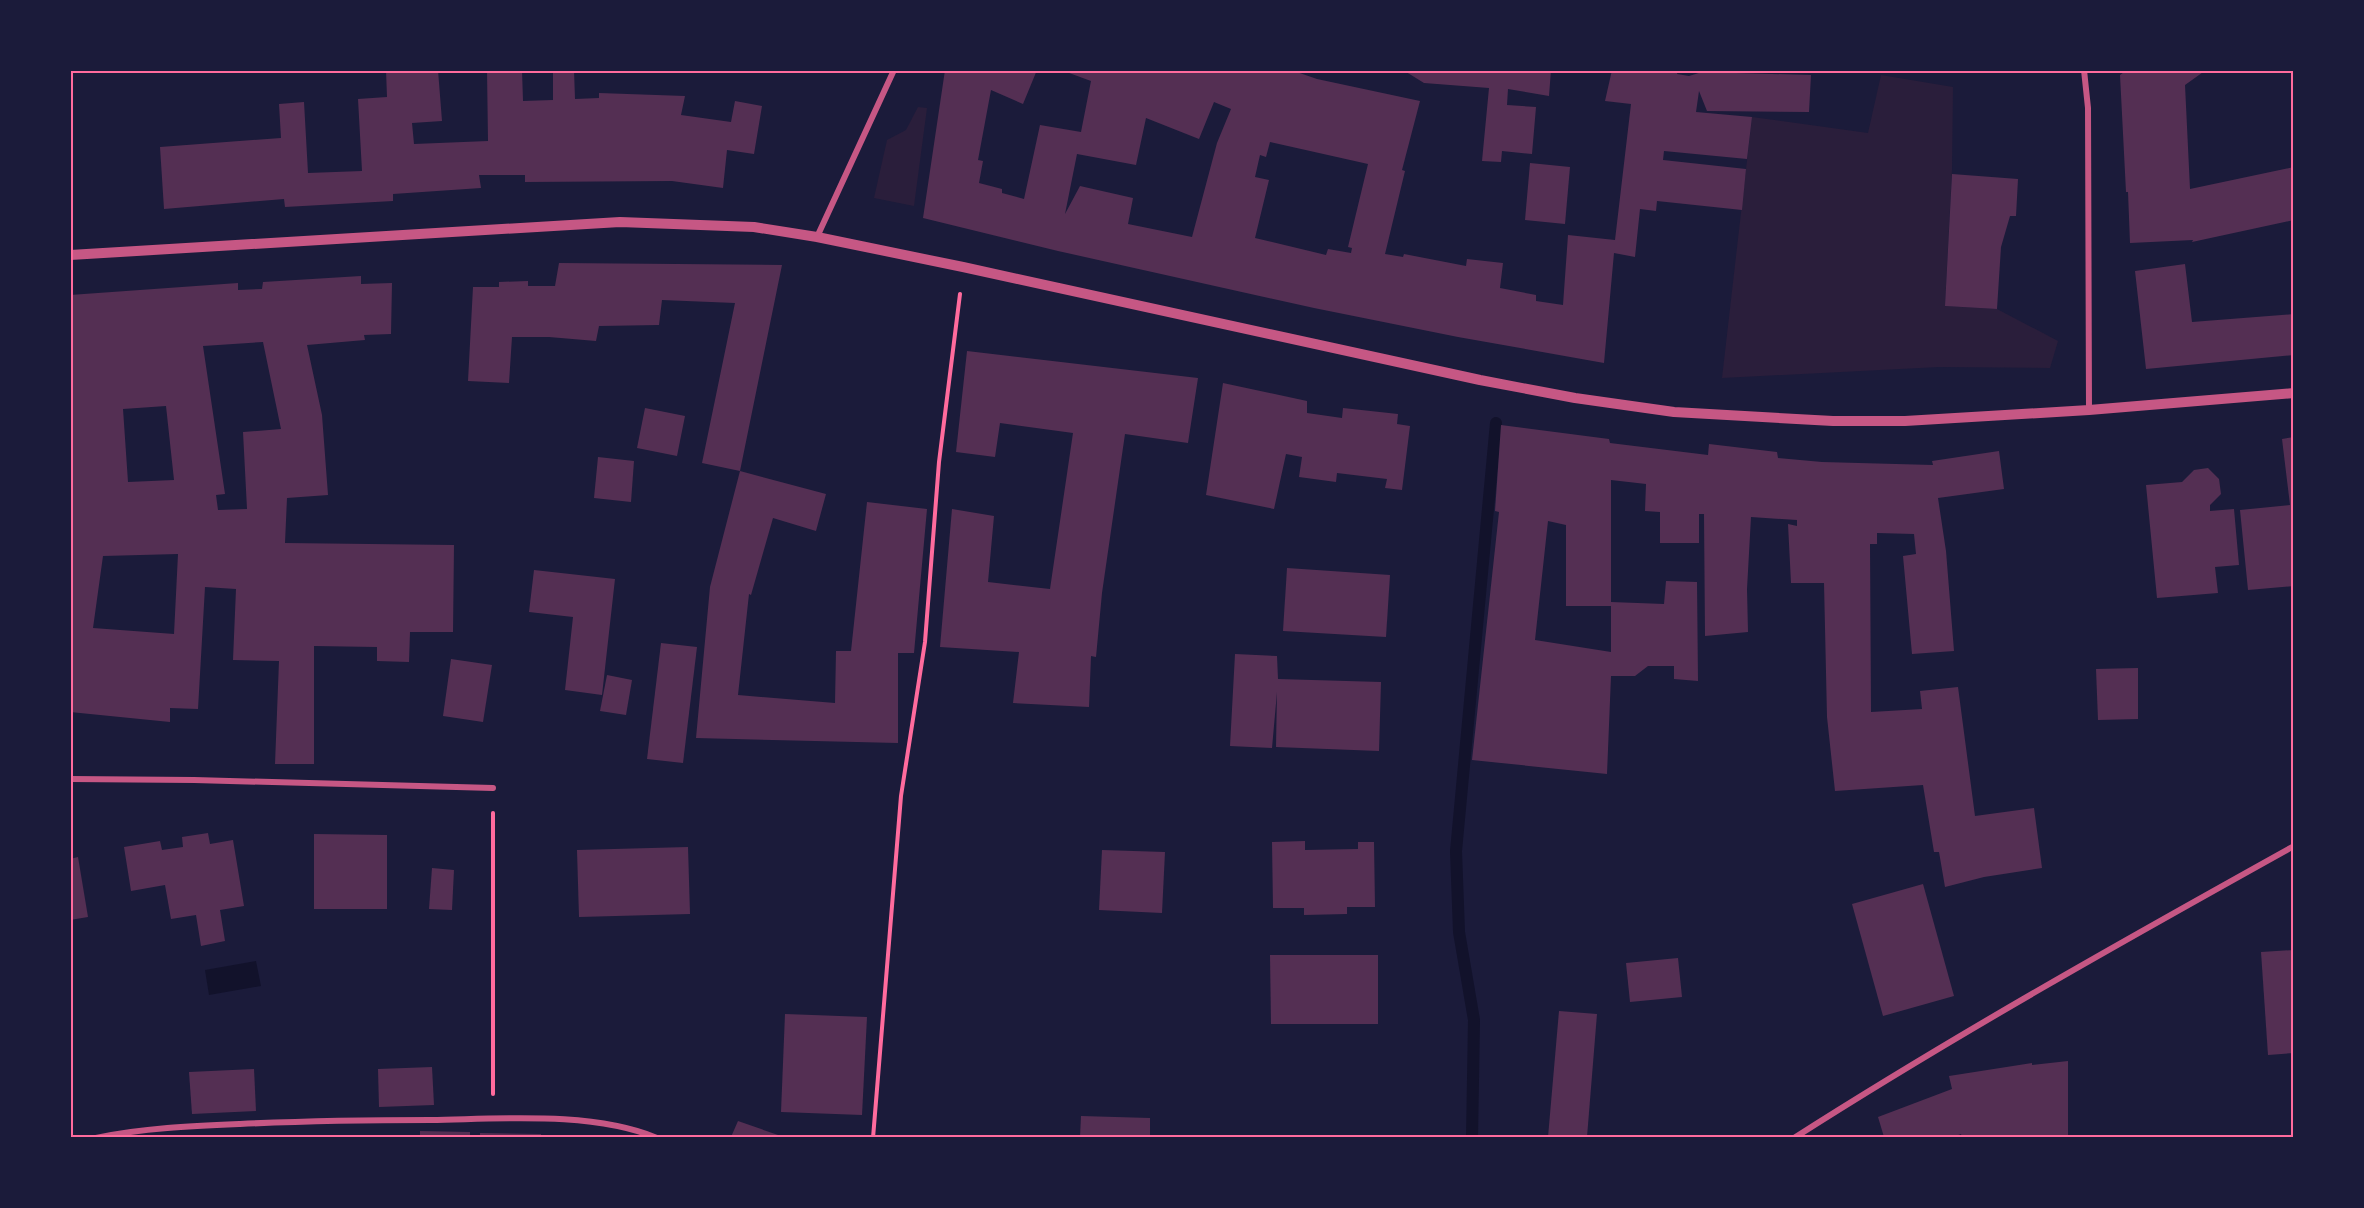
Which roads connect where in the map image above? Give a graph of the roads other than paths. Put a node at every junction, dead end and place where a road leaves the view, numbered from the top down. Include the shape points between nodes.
1 (894, 70) edge
2 (2084, 72) edge
3 (818, 237) junction
4 (70, 255) edge
5 (2294, 393) edge
6 (2089, 410) junction
7 (70, 779) edge
8 (493, 788) road end
9 (2294, 846) edge
10 (96, 1137) edge
11 (657, 1137) edge
12 (1794, 1137) edge

1 - 3 street
2 - 6 street via 2088,108
3 - 4 street via 754,227 620,222
3 - 6 street via 1480,380 1674,412 1845,421
5 - 6 street
7 - 8 street
9 - 12 street via 2078,966
10 - 11 street via 187,1126 318,1120 493,1119 596,1124

